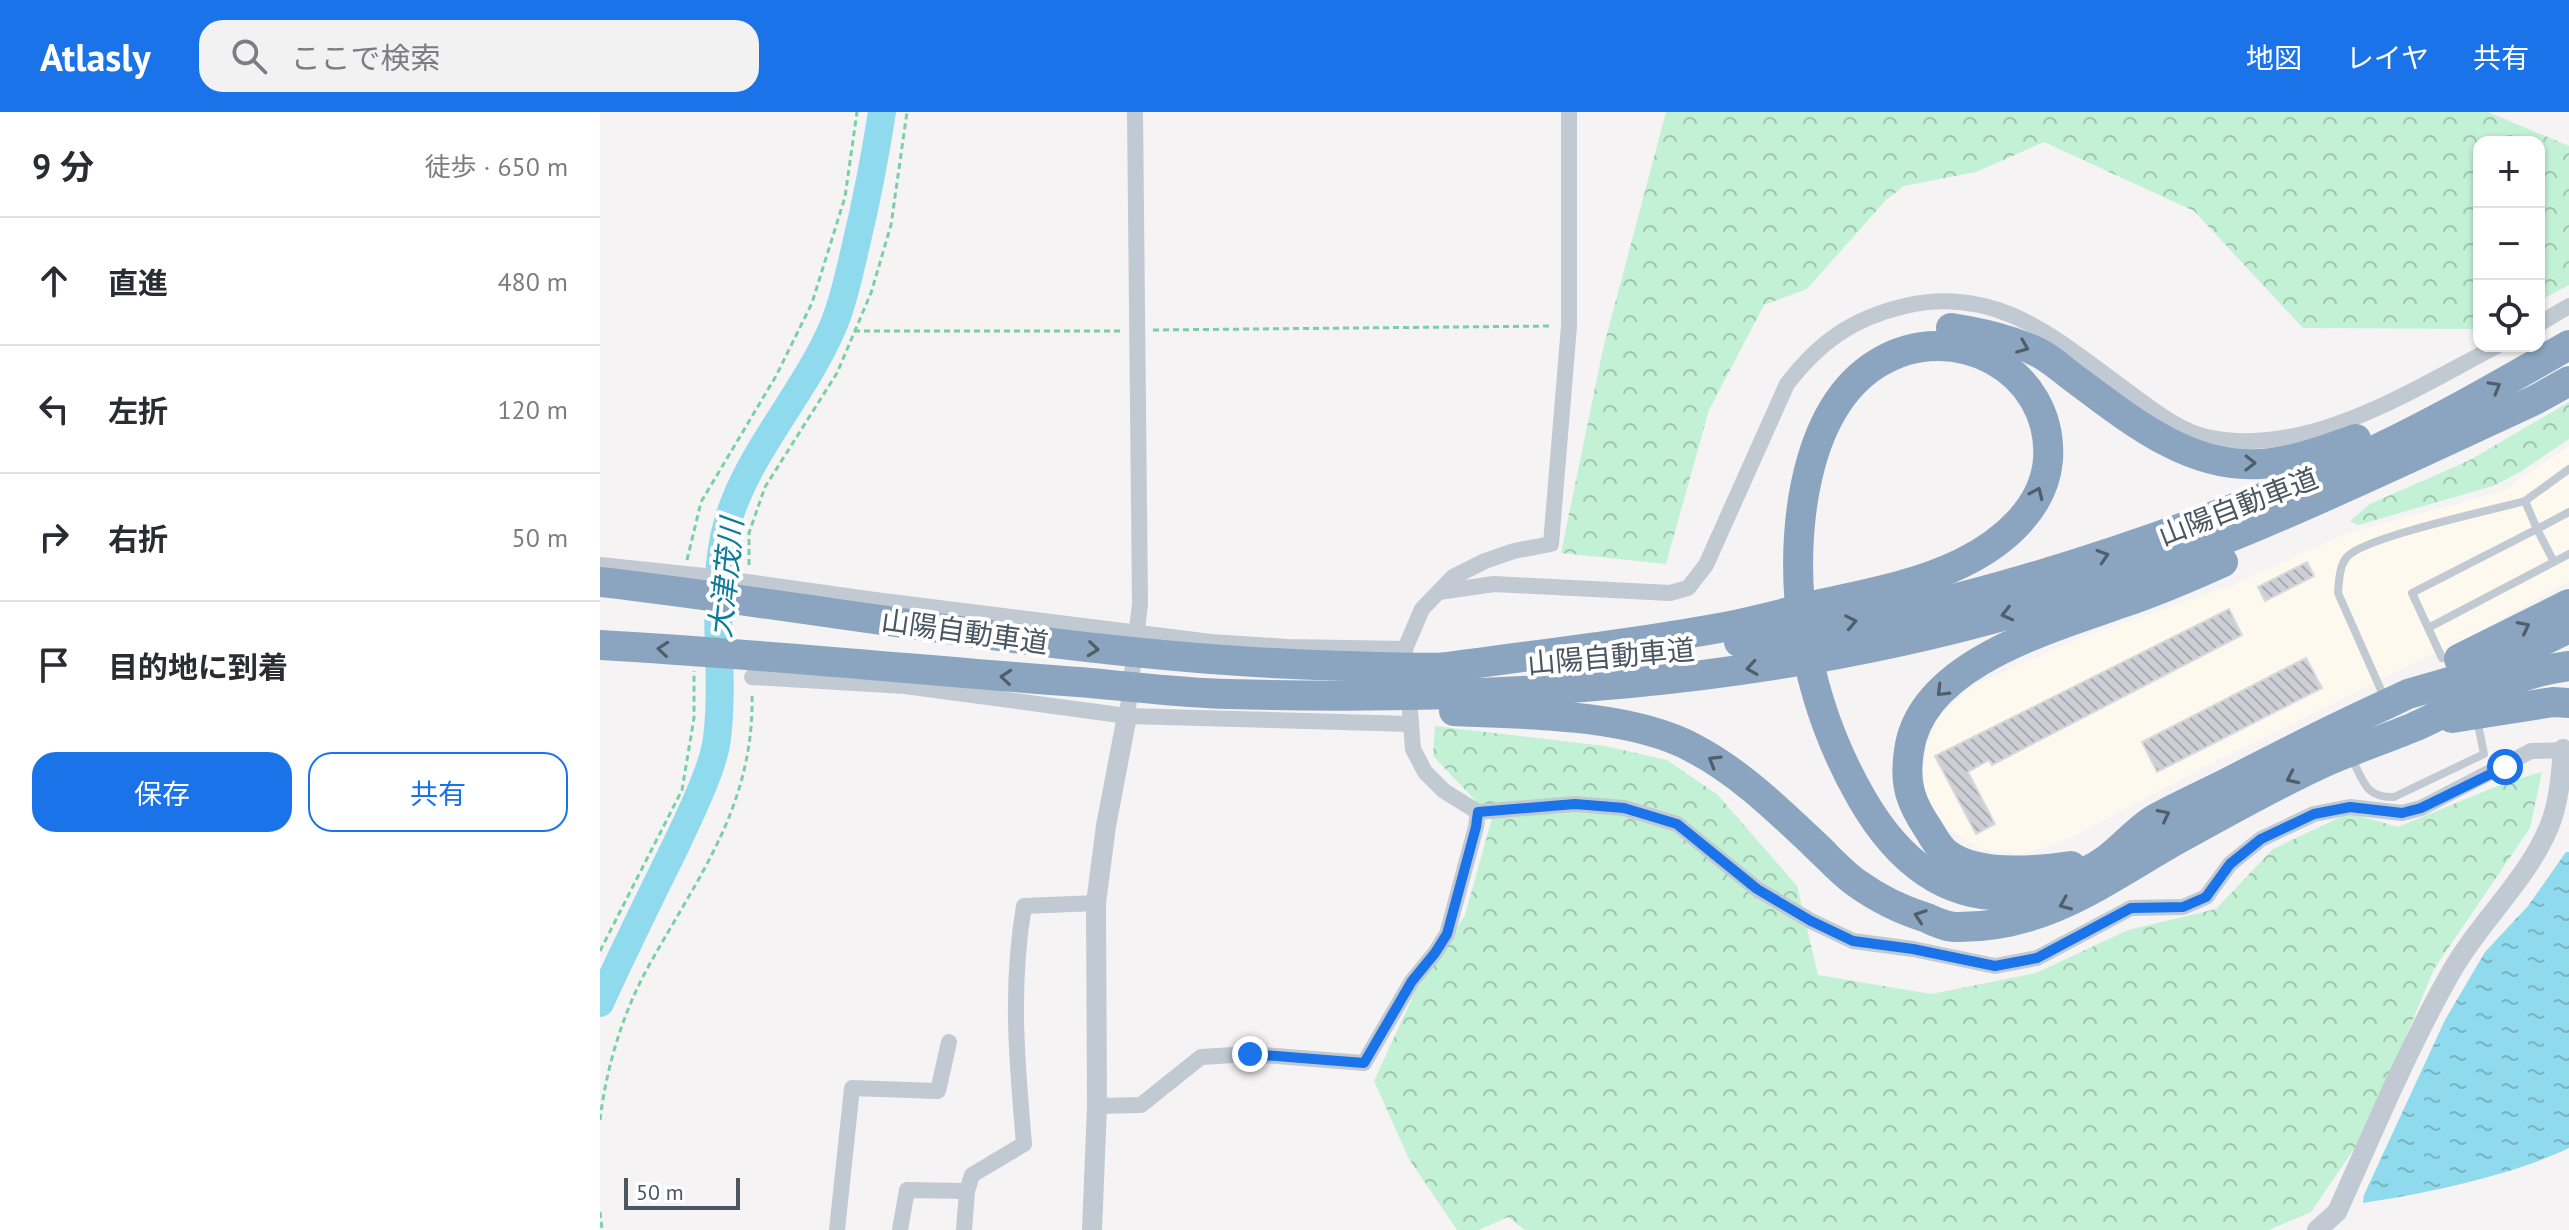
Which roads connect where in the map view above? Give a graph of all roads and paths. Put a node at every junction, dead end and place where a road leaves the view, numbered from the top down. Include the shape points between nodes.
1 (857, 112) edge
2 (1135, 112) edge
3 (1569, 112) edge
4 (2569, 306) edge
5 (2545, 320) edge
6 (1569, 326) junction
7 (1137, 330) junction
8 (854, 331) dead end
9 (2569, 345) edge
10 (2486, 352) edge
11 (2569, 381) edge
12 (2537, 399) junction
13 (2454, 411) junction
14 (2569, 469) edge
15 (2525, 501) junction
16 (2569, 512) edge
17 (1793, 520) junction
18 (2537, 529) junction
19 (2569, 554) edge
20 (2554, 562) junction
21 (600, 565) edge
22 (687, 574) junction
23 (600, 582) edge
24 (1439, 592) junction
25 (2569, 604) edge
26 (2428, 628) junction
27 (2569, 628) edge
28 (1137, 633) junction
29 (600, 645) edge
30 (1405, 649) junction
31 (2442, 658) dead end
32 (694, 663) dead end
33 (2569, 666) edge
34 (752, 677) dead end
35 (1806, 684) junction
36 (1441, 691) junction
37 (2398, 699) junction
38 (2569, 703) edge
39 (1127, 716) junction
40 (1411, 724) junction
41 (2416, 726) junction
42 (2479, 729) dead end
43 (2566, 749) edge
44 (2349, 752) junction
45 (1478, 812) junction
46 (2102, 862) junction
47 (1096, 903) junction
48 (2023, 919) junction
49 (600, 951) edge
50 (949, 1042) dead end
51 (1097, 1106) junction
52 (967, 1191) junction
53 (600, 1212) edge
54 (602, 1230) edge
55 (837, 1230) edge
56 (900, 1230) edge
57 (964, 1230) edge
58 (1092, 1230) edge
59 (2317, 1230) edge

1 - 22 path via 845,197 812,303 776,376 701,502
2 - 7 street
3 - 6 street
4 - 5 street
6 - 7 path
6 - 24 street via 1551,544 1485,561 1453,577
7 - 8 path
7 - 28 street
13 -> 9 highway, 山陽自動車道
10 - 24 street via 2340,422 2274,441 2240,441 2206,437 2170,422 2015,316 1961,300 1911,304 1839,331 1805,361 1787,384 1706,565 1688,588 1670,593 1494,584
11 - 12 highway, 山陽自動車道
12 -> 36 highway, 山陽自動車道 via 2312,505 2114,582 2015,612 1753,668 1585,688
12 -> 46 highway via 2404,477 2265,543 2164,588 2011,644 1949,683 1930,703 1910,740 1908,792 1947,854 1978,867 2010,871
17 -> 13 highway via 1797,451 1820,400 1851,362 1915,332 1945,328 1991,334 2041,354 2135,424 2172,444 2225,462 2260,464 2317,453
36 -> 13 highway, 山陽自動車道 via 1560,662 1655,654 1885,616 2011,584 2132,547 2254,501
14 - 15 lane
15 - 18 lane
15 - 37 lane via 2372,542 2346,557 2338,593
16 - 18 lane
17 - 35 highway via 1782,587 1787,635
36 -> 17 highway via 1897,587 1961,564 2000,540 2038,497 2048,464 2044,419 2034,398 1992,356 1960,347 1913,347 1877,363 1849,388 1811,458
18 - 20 lane
18 - 26 lane via 2412,593
19 - 20 lane
20 - 26 lane
21 - 22 street
22 - 28 street
23 -> 36 highway, 山陽自動車道 via 1066,646 1296,665
24 - 30 street via 1422,609
37 -> 25 highway via 2464,656
26 - 31 lane
27 - 37 highway via 2474,675
28 - 30 street via 1287,647
28 - 39 street
36 -> 29 highway, 山陽自動車道 via 1223,694
30 - 40 street
32 - 49 path via 694,718 682,790
33 - 41 highway via 2486,689
34 - 39 street via 905,686
35 - 46 highway via 1873,818 1906,858 1943,884 1978,895 2026,894
35 - 48 highway via 1816,746 1843,803 1876,854 1921,891 1953,906
48 -> 36 highway via 1951,927 1900,910 1854,882 1735,773 1691,746 1649,732 1530,714
46 -> 37 highway via 2150,822
38 - 41 highway via 2491,710
39 - 40 street
39 - 47 street
40 - 45 street via 1413,749 1425,772
41 - 44 highway
42 - 44 lane via 2484,754 2394,797 2379,797 2366,788
43 - 45 street via 2531,751 2412,811 2350,807 2314,814 2261,839 2230,864 2206,897 2183,907 2131,908 2037,958 1995,966 1853,941 1757,889 1677,824 1624,808 1575,804
43 - 59 street via 2549,828 2451,972 2337,1212
44 -> 48 highway via 2272,787 2088,893
45 - 51 street via 1447,934 1412,981 1364,1063 1201,1057 1141,1105
47 - 51 street
47 - 52 street via 1024,906 1014,1008 1024,1144 972,1175
50 - 55 street via 938,1091 852,1088
51 - 58 street
52 - 56 street via 907,1190
52 - 57 street
53 - 54 path

